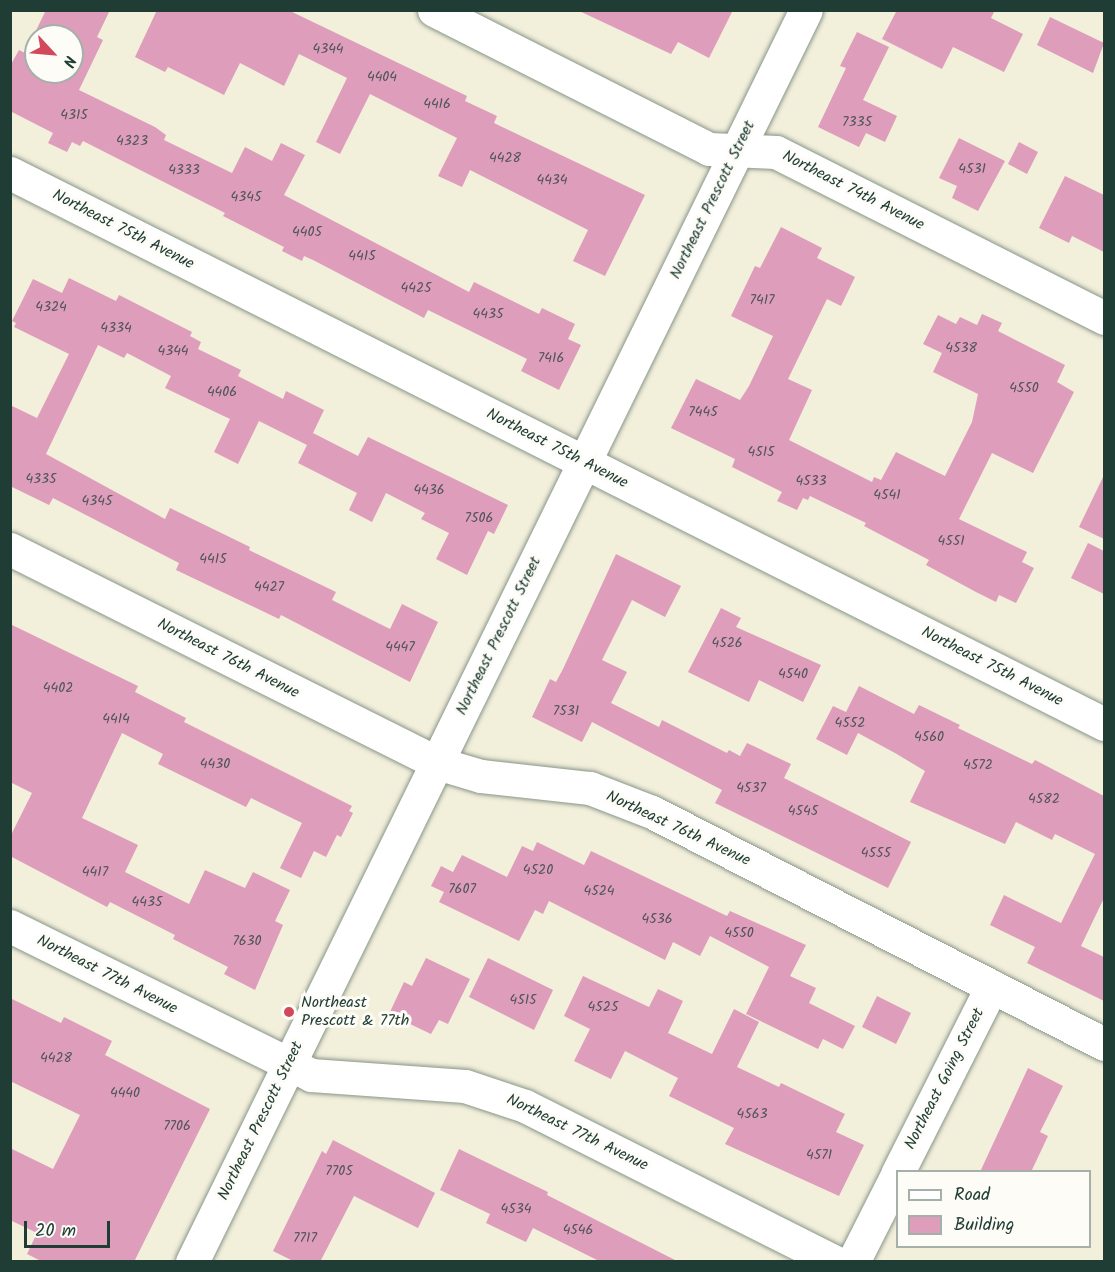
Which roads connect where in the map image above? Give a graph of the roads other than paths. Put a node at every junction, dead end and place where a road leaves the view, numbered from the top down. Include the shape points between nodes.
1 (434, 10) edge
2 (806, 10) edge
3 (737, 150) junction
4 (10, 173) edge
5 (1104, 318) edge
6 (584, 462) junction
7 (10, 549) edge
8 (1104, 724) edge
9 (437, 763) junction
10 (10, 926) edge
11 (992, 986) junction
12 (1104, 1044) edge
13 (288, 1066) junction
14 (899, 1170) edge
15 (896, 1176) edge
16 (192, 1262) edge
17 (835, 1262) edge
18 (853, 1262) edge

1 - 3 street, Northeast 74th Avenue via 708,149
2 - 3 street, Northeast Prescott Street
3 - 5 street, Northeast 74th Avenue via 776,152
3 - 6 street, Northeast Prescott Street
4 - 6 street, Northeast 75th Avenue
6 - 8 street, Northeast 75th Avenue
6 - 9 street, Northeast Prescott Street
7 - 9 street, Northeast 76th Avenue
9 - 11 street, Northeast 76th Avenue via 481,776 590,788 616,797
9 - 13 street, Northeast Prescott Street
10 - 13 street, Northeast 77th Avenue
11 - 12 street, Northeast 76th Avenue
11 - 14 street, Northeast Going Street
13 - 16 street, Northeast Prescott Street
13 - 17 street, Northeast 77th Avenue via 334,1079 439,1083 494,1094
15 - 18 street, Northeast Going Street

